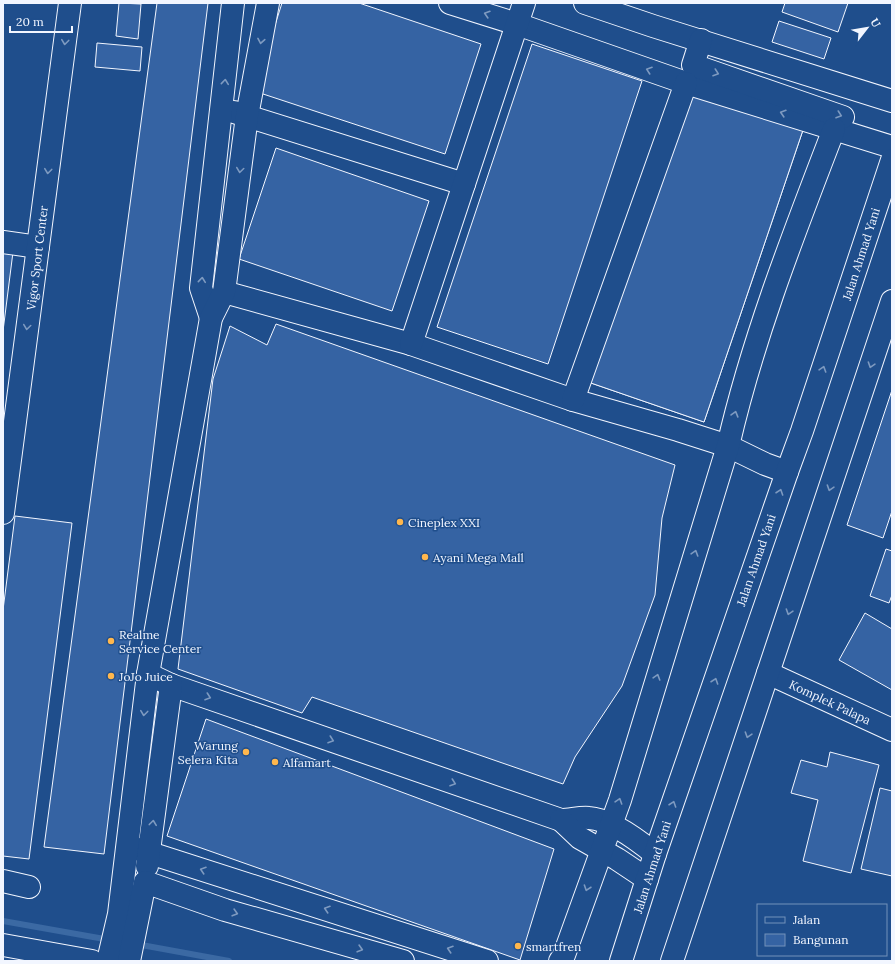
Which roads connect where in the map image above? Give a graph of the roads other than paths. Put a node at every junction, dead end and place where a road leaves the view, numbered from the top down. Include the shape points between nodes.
1 (70, 3) edge
2 (233, 3) edge
3 (268, 3) edge
4 (450, 3) edge
5 (524, 3) edge
6 (585, 3) edge
7 (517, 24) junction
8 (699, 46) junction
9 (686, 83) junction
10 (892, 101) edge
11 (222, 108) junction
12 (892, 115) edge
13 (247, 116) junction
14 (834, 129) junction
15 (892, 134) edge
16 (892, 148) edge
17 (892, 160) edge
18 (464, 184) junction
19 (3, 242) edge
20 (38, 247) junction
21 (224, 292) junction
22 (892, 301) edge
23 (211, 318) junction
24 (886, 342) edge
25 (411, 344) junction
26 (573, 400) junction
27 (728, 446) junction
28 (787, 472) junction
29 (3, 512) edge
30 (768, 673) junction
31 (148, 674) junction
32 (171, 685) junction
33 (892, 730) edge
34 (561, 820) junction
35 (612, 825) junction
36 (128, 846) junction
37 (601, 851) junction
38 (149, 853) junction
39 (655, 854) junction
40 (124, 877) junction
41 (647, 879) junction
42 (3, 882) edge
43 (145, 882) junction
44 (29, 887) dead end
45 (299, 900) junction
46 (128, 916) junction
47 (288, 928) junction
48 (404, 934) junction
49 (3, 945) edge
50 (114, 958) edge
51 (400, 960) edge
52 (488, 961) edge
53 (560, 961) edge
54 (621, 961) edge
55 (672, 961) edge

1 -> 20 main road, Vigor Sport Center
11 -> 2 main road
3 -> 13 main road
7 -> 4 main road
5 - 7 main road
6 - 8 main road via 653,26
9 -> 7 main road
7 - 18 main road
8 - 10 main road
8 - 12 main road via 858,107
8 -> 15 main road via 693,65
14 -> 9 main road
9 - 26 main road
11 - 13 main road
23 -> 11 main road via 201,288
13 - 18 main road
13 -> 21 main road
14 - 16 main road
27 -> 14 main road via 734,417 779,272
28 -> 17 main road, Jalan Ahmad Yani
18 - 25 main road
19 - 20 main road
20 -> 29 main road, Vigor Sport Center
21 - 23 main road
21 - 25 main road
22 - 24 main road
23 - 31 main road
24 -> 30 main road
25 - 26 main road
26 - 27 main road
27 - 28 main road
35 -> 27 main road
39 -> 28 main road, Jalan Ahmad Yani
30 - 33 main road, Komplek Palapa
30 -> 55 main road
31 - 32 main road
31 -> 36 main road
32 -> 34 main road
38 -> 32 main road
34 - 35 main road via 589,818
34 - 37 main road via 580,838
35 - 37 main road
35 - 39 main road
36 - 38 main road
36 - 40 main road
37 - 41 main road
37 -> 53 main road
38 - 43 main road
45 -> 38 main road
39 - 41 main road, Jalan Ahmad Yani
40 - 43 main road
40 - 46 main road
41 - 54 main road, Jalan Ahmad Yani
42 - 44 main road
43 - 46 main road
43 -> 47 main road
45 - 47 main road
48 -> 45 main road
46 - 50 main road
47 -> 51 main road
48 - 51 main road
52 -> 48 main road
49 - 50 main road

